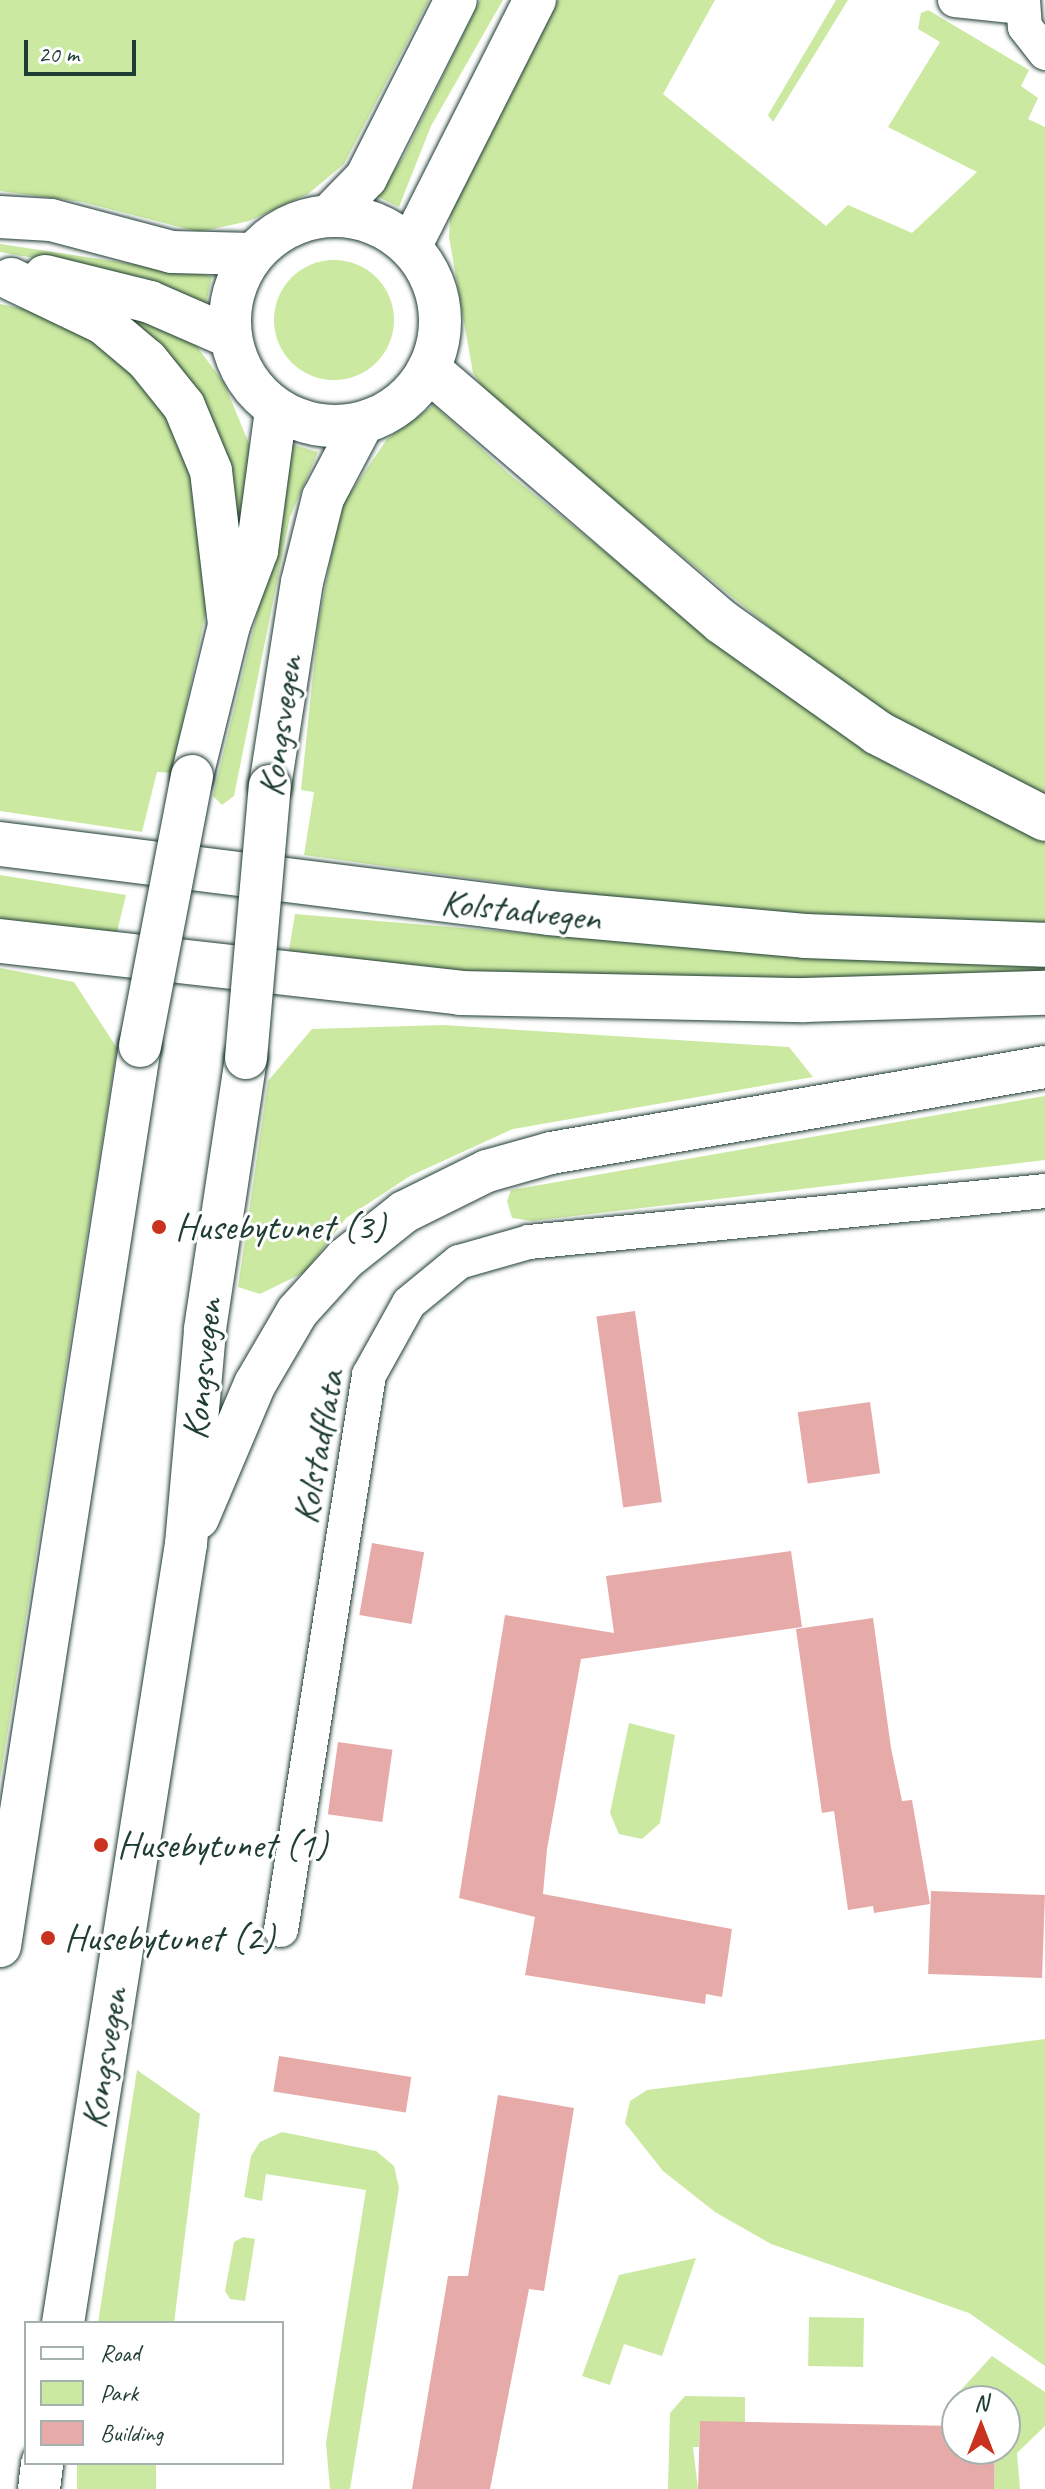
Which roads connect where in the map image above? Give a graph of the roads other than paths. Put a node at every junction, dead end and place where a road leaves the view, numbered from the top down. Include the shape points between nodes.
1 (456, 0) edge
2 (535, 0) edge
3 (955, 0) edge
4 (1022, 4) edge
5 (1045, 53) edge
6 (330, 215) junction
7 (0, 217) edge
8 (410, 247) junction
9 (252, 254) junction
10 (5, 279) edge
11 (230, 337) junction
12 (429, 370) junction
13 (276, 410) junction
14 (362, 424) junction
15 (229, 625) junction
16 (1045, 819) edge
17 (0, 844) edge
18 (0, 941) edge
19 (1045, 945) edge
20 (1045, 993) edge
21 (1045, 1067) edge
22 (1045, 1191) edge
23 (186, 1544) junction
24 (281, 1930) dead end
25 (0, 1946) edge
26 (63, 2321) edge
27 (42, 2465) edge
28 (39, 2489) edge

1 - 6 street via 366,178
2 - 8 street
3 - 4 street
4 - 5 street via 1025,27
6 - 8 street via 373,222
6 - 9 street via 287,227
7 - 9 street via 51,220 172,252
8 - 12 street via 434,284 439,313
9 - 11 street via 232,293
10 - 11 street via 47,276 150,302
10 - 15 street via 103,323 147,360 184,406 211,471
11 - 13 street via 245,378
12 - 14 street via 401,404
12 - 16 main road via 722,622 878,733
13 - 14 street via 318,426
13 - 15 street, Kongsvegen via 257,551
14 - 23 street, Kongsvegen, bridge via 323,498 302,582 270,786 246,1058 205,1329
15 - 25 street, Kongsvegen, bridge via 192,776 140,1046
17 - 19 main road, Kolstadvegen via 549,913 805,936
18 - 20 main road, Kolstadvegen via 460,993 804,1000
21 - 23 street via 551,1153 487,1171 404,1212 345,1259 297,1312 255,1384
22 - 24 street, Kolstadflata via 529,1242 459,1262 409,1303 369,1375
23 - 26 street, Kongsvegen
27 - 28 street

